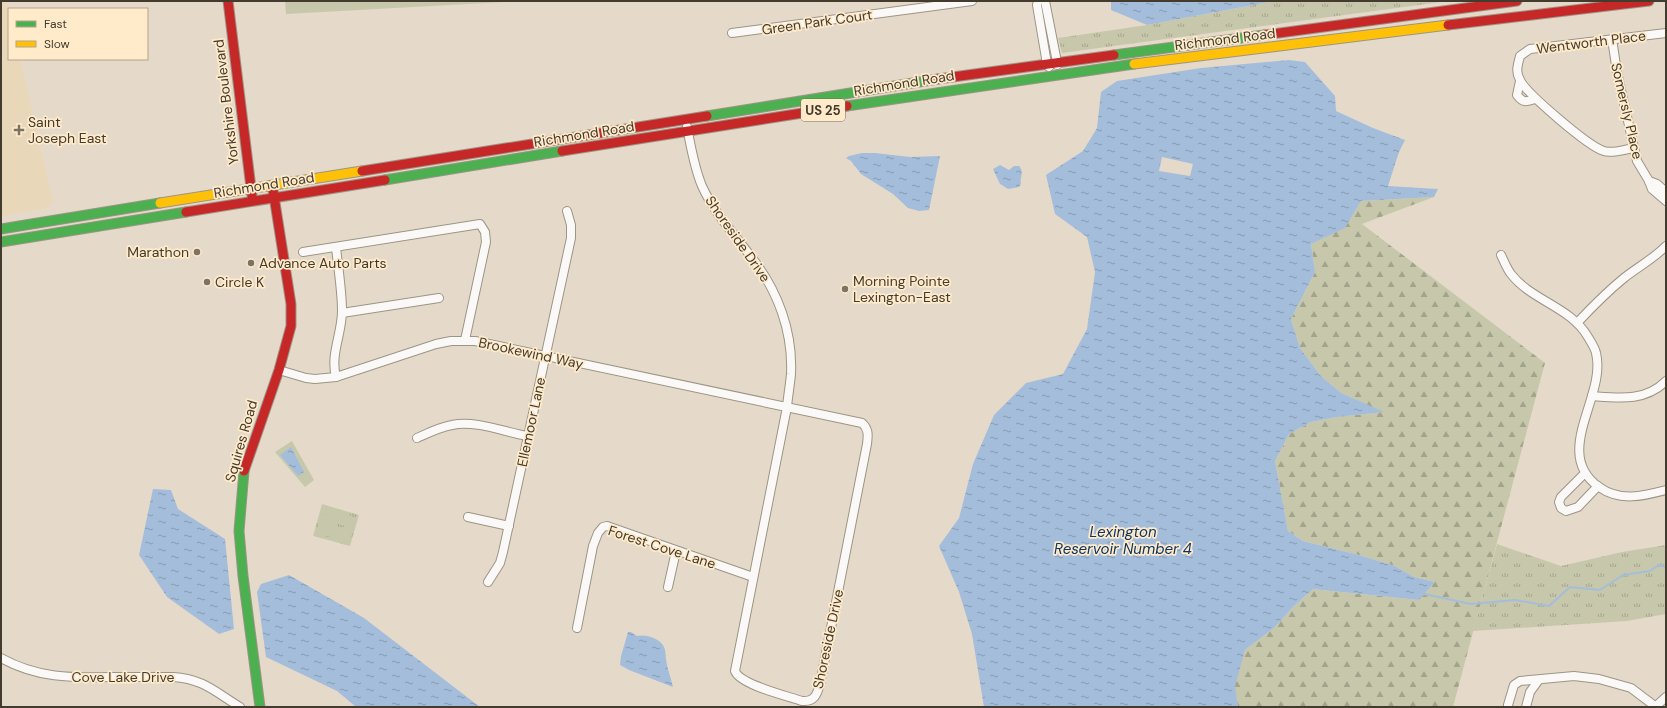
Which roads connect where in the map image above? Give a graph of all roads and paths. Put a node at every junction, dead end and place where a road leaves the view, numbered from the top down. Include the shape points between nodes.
1 (228, 1) edge
2 (970, 1) edge
3 (1038, 1) edge
4 (1045, 1) edge
5 (1517, 1) edge
6 (1649, 1) edge
7 (1666, 32) edge
8 (732, 33) dead end
9 (1612, 39) junction
10 (1057, 62) junction
11 (1047, 64) junction
12 (1054, 76) junction
13 (1520, 81) junction
14 (1535, 100) junction
15 (686, 119) junction
16 (688, 131) junction
17 (1634, 148) junction
18 (1649, 181) junction
19 (273, 186) junction
20 (251, 189) junction
21 (1666, 192) edge
22 (274, 197) junction
23 (253, 200) junction
24 (1666, 201) edge
25 (567, 212) dead end
26 (1, 229) edge
27 (1, 242) edge
28 (1666, 246) edge
29 (336, 247) junction
30 (303, 252) dead end
31 (1501, 255) dead end
32 (439, 298) dead end
33 (342, 313) junction
34 (1577, 323) junction
35 (465, 340) junction
36 (546, 356) junction
37 (279, 370) junction
38 (336, 377) junction
39 (1666, 381) edge
40 (1592, 396) junction
41 (786, 407) junction
42 (528, 436) junction
43 (417, 438) dead end
44 (1585, 473) junction
45 (1598, 486) junction
46 (1666, 490) edge
47 (468, 517) dead end
48 (509, 526) junction
49 (676, 551) junction
50 (753, 577) junction
51 (488, 582) dead end
52 (668, 587) dead end
53 (577, 628) dead end
54 (1, 658) edge
55 (1538, 681) junction
56 (1666, 697) edge
57 (240, 707) edge
58 (260, 707) edge
59 (1508, 707) edge
60 (1526, 707) edge
61 (1655, 707) edge

1 - 20 main road, Yorkshire Boulevard
2 - 8 street, Green Park Court
3 - 11 street
4 - 10 street
5 - 10 main road, Richmond Road / US 25
6 - 12 main road, Richmond Road / US 25
7 - 9 street, Wentworth Place
9 - 13 street, Wentworth Place via 1530,49 1520,56 1516,70
9 - 17 street, Somersly Place
10 - 11 main road, Richmond Road / US 25
10 - 12 street
11 - 12 street
11 - 15 main road, Richmond Road / US 25
12 - 16 main road, Richmond Road / US 25
13 - 14 street, Wentworth Place
13 - 14 street, Wentworth Place via 1517,95 1521,101
14 - 17 street, Wentworth Place via 1591,146 1605,152
15 - 16 street, Shoreside Drive
15 - 19 main road, Richmond Road / US 25
16 - 22 main road, Richmond Road / US 25
16 - 41 street, Shoreside Drive via 694,162 703,187 717,212 761,270 782,311 789,339 791,364
17 - 18 street, Somersly Place via 1636,161
18 - 21 street, Somersly Place
18 - 24 street, Somersly Place via 1652,189
19 - 20 main road, Richmond Road / US 25
19 - 22 main road, Squires Road
20 - 23 main road, Yorkshire Boulevard
20 - 26 main road, Richmond Road / US 25
22 - 23 main road, Richmond Road / US 25
22 - 37 main road, Squires Road via 292,315
23 - 27 main road, Richmond Road / US 25
25 - 36 street, Ellemoor Lane via 571,238
28 - 34 street via 1624,278
29 - 30 street
29 - 33 street
29 - 35 street via 480,224 485,232 486,242
31 - 34 street via 1510,273 1519,283 1572,317
32 - 33 street
33 - 38 street via 334,357
34 - 40 street via 1589,337 1596,353 1596,382
35 - 36 street, Brookewind Way
35 - 38 street, Brookewind Way via 436,344
36 - 41 street, Brookewind Way
36 - 42 street, Ellemoor Lane
37 - 38 street, Brookewind Way via 315,379
37 - 58 main road, Squires Road via 245,466 240,497 239,531 243,576
39 - 40 street via 1648,393 1626,399
40 - 44 street via 1580,443 1580,459
41 - 50 street, Shoreside Drive
41 - 50 street, Shoreside Drive via 862,423 868,432 820,684 817,694 810,701 802,701 748,682 736,674 735,668
42 - 43 street via 460,424
42 - 48 street, Ellemoor Lane
44 - 45 street
44 - 45 street via 1561,497 1561,508 1566,511 1578,507
45 - 46 street via 1611,494 1627,498
47 - 48 street
48 - 51 street, Ellemoor Lane via 500,563
49 - 50 street, Forest Cove Lane
49 - 52 street
49 - 53 street, Forest Cove Lane via 603,527 593,546
54 - 57 street, Cove Lake Drive via 36,672 66,678 190,679 208,685
55 - 59 street via 1520,681 1514,685
55 - 60 street via 1530,692
55 - 61 street via 1574,676 1599,679 1631,688
56 - 61 street

